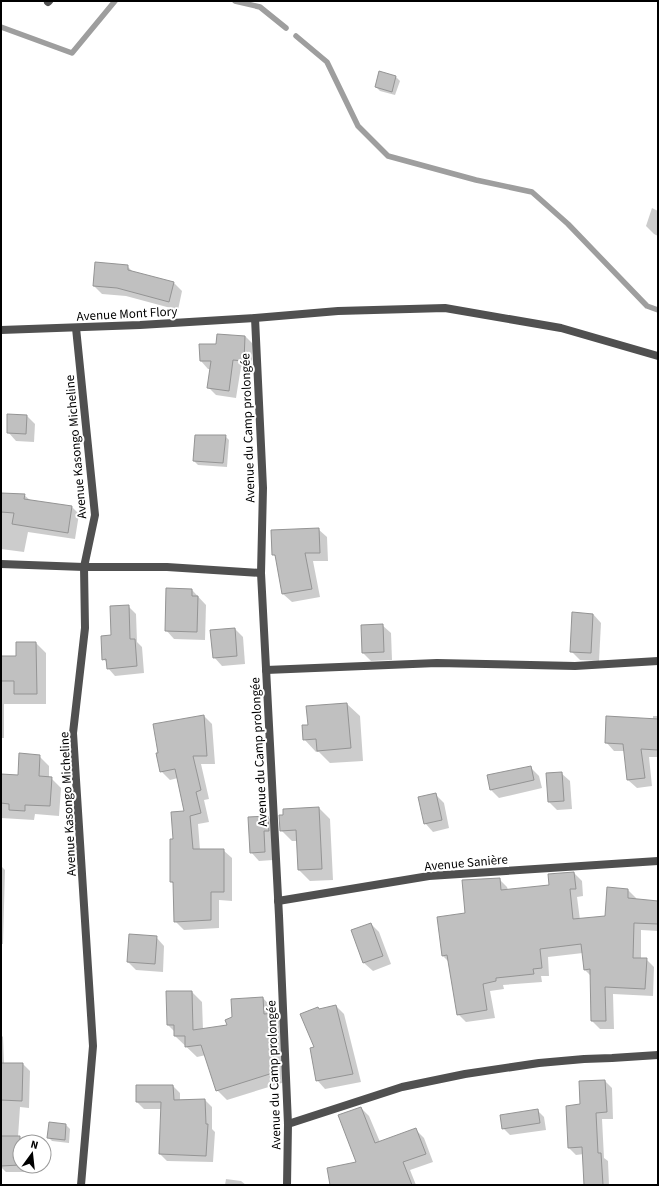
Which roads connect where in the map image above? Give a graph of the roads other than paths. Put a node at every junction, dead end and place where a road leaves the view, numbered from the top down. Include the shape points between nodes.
1 (255, 318) junction
2 (76, 328) junction
3 (1, 330) edge
4 (658, 356) edge
5 (1, 564) edge
6 (84, 567) junction
7 (261, 573) junction
8 (658, 661) edge
9 (266, 670) junction
10 (658, 861) edge
11 (278, 901) junction
12 (658, 1054) edge
13 (288, 1124) junction
14 (81, 1185) edge
15 (287, 1185) edge

1 - 2 street, Avenue Mont Flory
1 - 4 street, Avenue Mont Flory via 338,311 445,308 561,328
1 - 7 street, Avenue du Camp prolongée via 263,488
2 - 3 street, Avenue Mont Flory
2 - 6 street, Avenue Kasongo Micheline via 94,505 93,525
5 - 6 street
6 - 7 street via 167,567
6 - 14 street, Avenue Kasongo Micheline via 85,628 74,733 93,1046
7 - 9 street, Avenue du Camp prolongée
8 - 9 street via 575,666 437,663
9 - 11 street, Avenue du Camp prolongée
10 - 11 street, Avenue Sanière via 429,876
11 - 13 street, Avenue du Camp prolongée
12 - 13 street via 538,1063 465,1074 402,1088
13 - 15 street, Avenue du Camp prolongée

